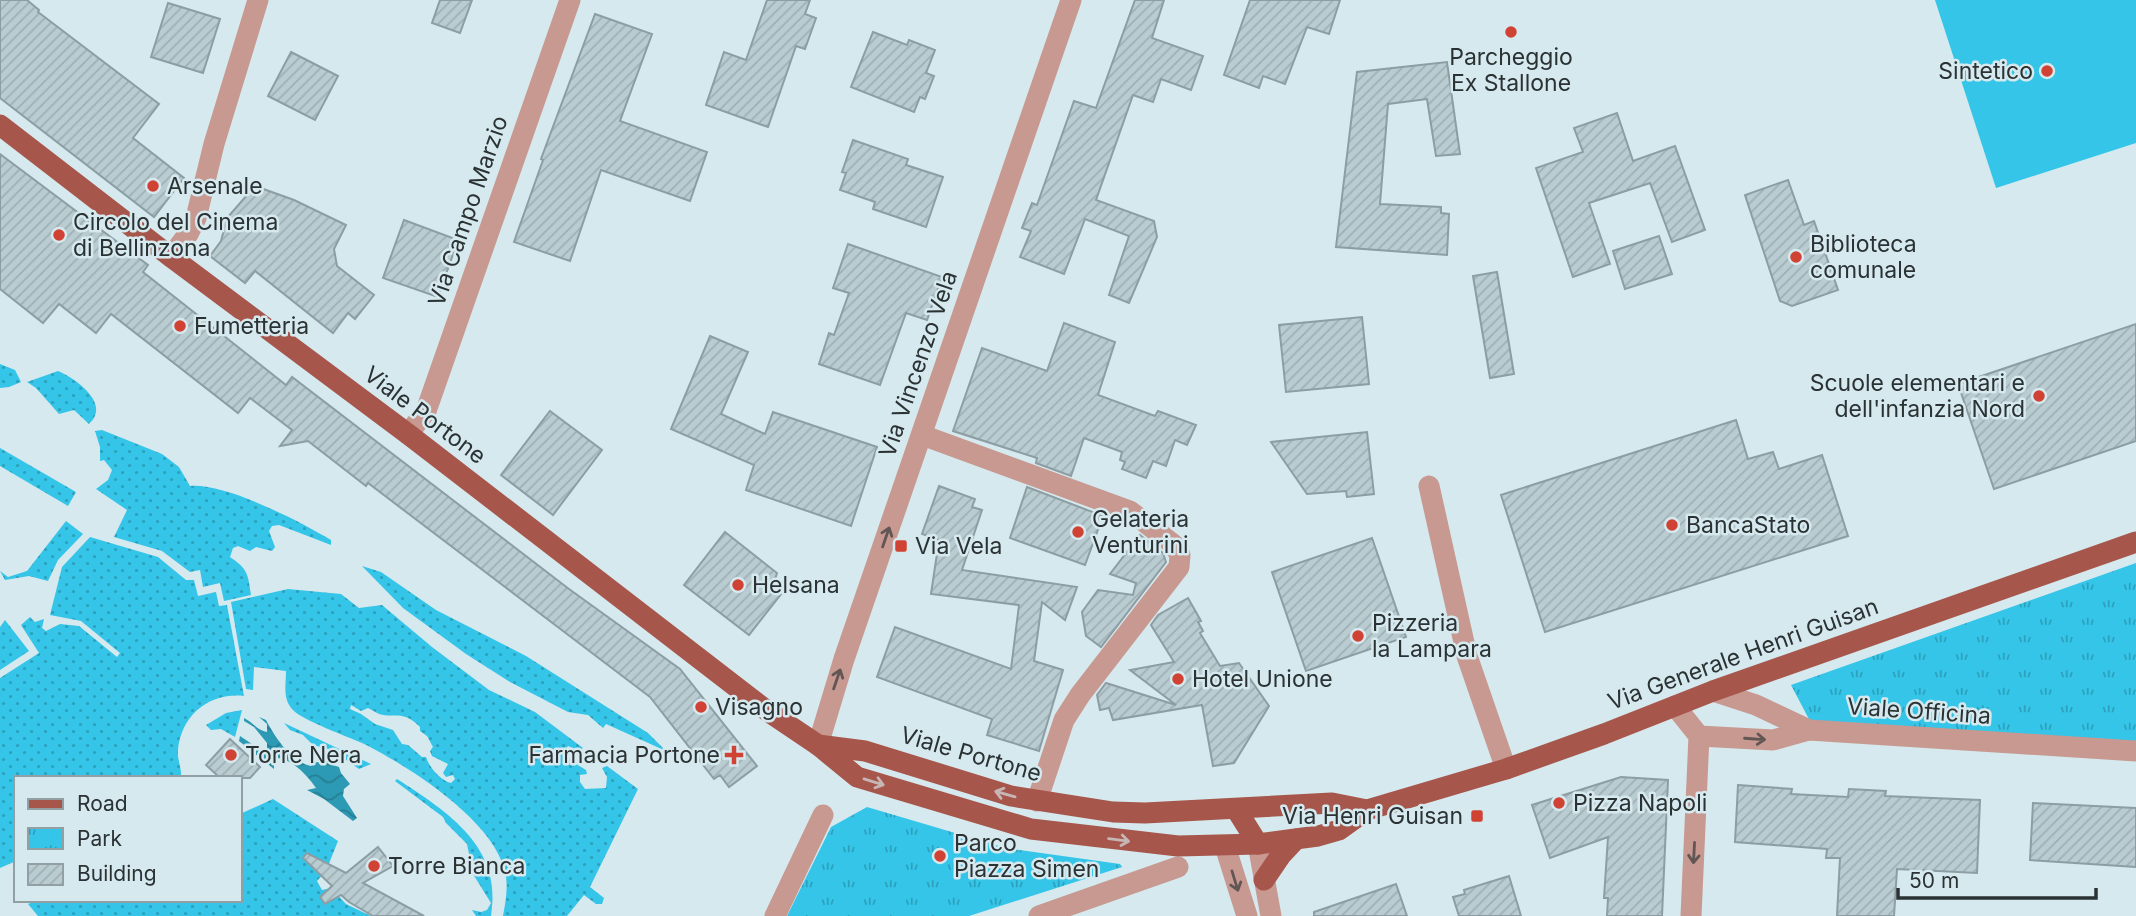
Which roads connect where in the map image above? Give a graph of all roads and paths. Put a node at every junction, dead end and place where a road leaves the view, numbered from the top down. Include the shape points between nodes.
1 (258, 0) edge
2 (570, 0) edge
3 (1071, 0) edge
4 (0, 125) edge
5 (171, 257) junction
6 (408, 434) junction
7 (922, 435) junction
8 (1429, 486) dead end
9 (2136, 542) edge
10 (1713, 691) junction
11 (1675, 706) junction
12 (1809, 730) junction
13 (1699, 736) junction
14 (818, 745) junction
15 (2136, 751) edge
16 (1506, 769) junction
17 (1037, 801) junction
18 (1236, 808) junction
19 (1367, 810) junction
20 (823, 815) dead end
21 (1296, 839) junction
22 (1258, 844) junction
23 (1224, 846) junction
24 (1178, 867) dead end
25 (1264, 880) junction
26 (775, 916) edge
27 (1039, 916) edge
28 (1247, 916) edge
29 (1271, 916) edge
30 (1691, 916) edge

1 - 5 street via 196,218
2 - 6 street, Via Campo Marzio via 426,411
3 - 7 street, Via Vincenzo Vela
4 - 5 main road, Viale Portone
5 - 6 main road, Viale Portone
6 - 14 main road, Viale Portone via 766,710
14 -> 7 street, Via Vincenzo Vela
7 - 17 street via 1130,510 1180,555 1179,567 1064,720
8 - 16 street via 1467,656
9 - 10 main road, Via Generale Henri Guisan
10 - 11 main road, Via Generale Henri Guisan
10 - 12 street
11 - 13 street
11 - 16 main road, Via Generale Henri Guisan
13 -> 12 street, Viale Officina via 1773,740
12 - 15 street, Viale Officina
13 -> 30 street
17 -> 14 main road, Viale Portone via 865,751
14 -> 23 main road, Viale Portone via 857,777 1031,829 1178,846
16 - 19 main road, Via Generale Henri Guisan
17 - 18 main road, Viale Portone via 1134,813
18 - 19 main road, Via Generale Henri Guisan via 1332,803
18 - 22 main road
18 - 23 main road
19 - 21 main road, Via Generale Henri Guisan via 1339,830
20 - 26 street
21 - 22 main road, Via Generale Henri Guisan
21 - 25 main road
22 - 23 main road, Via Generale Henri Guisan
22 - 25 street
23 -> 28 street
24 - 27 street
25 - 29 street

